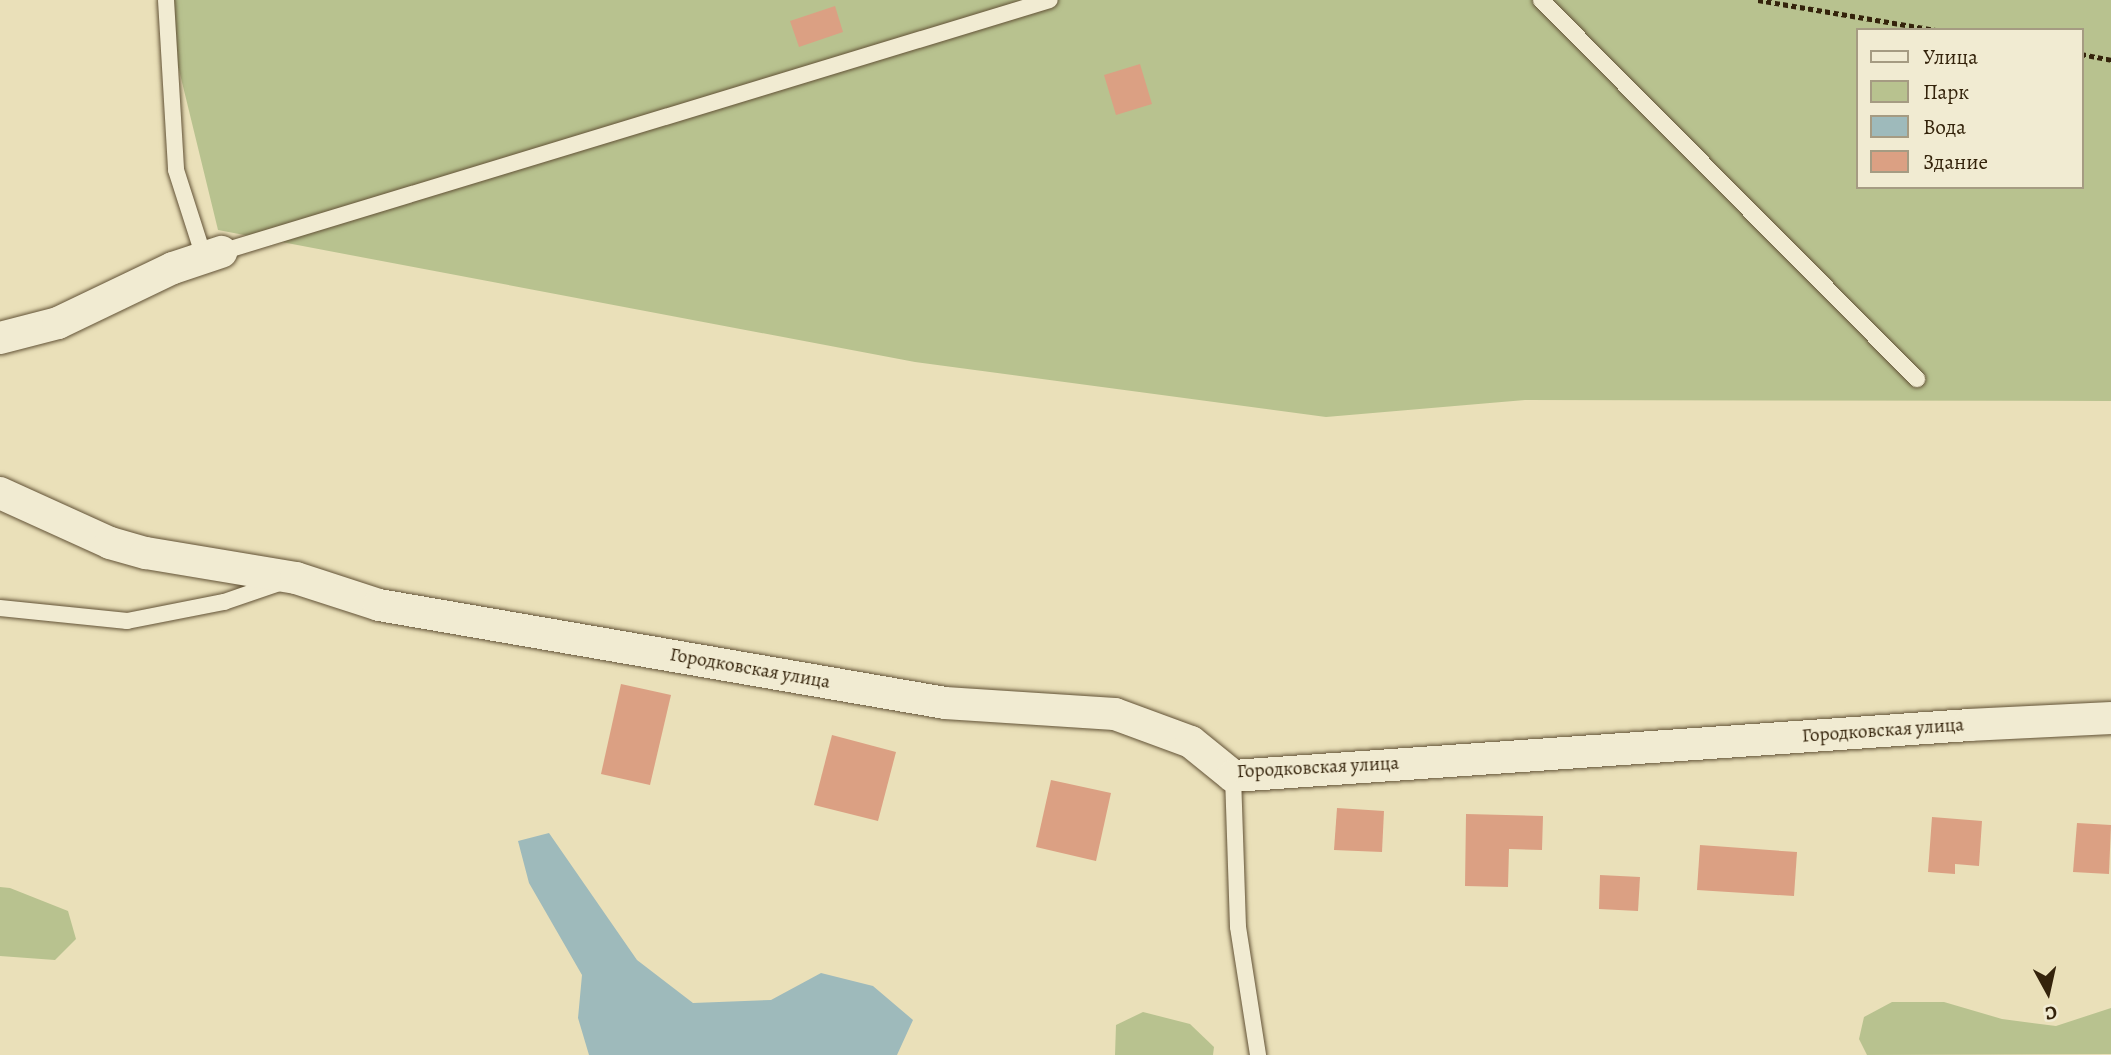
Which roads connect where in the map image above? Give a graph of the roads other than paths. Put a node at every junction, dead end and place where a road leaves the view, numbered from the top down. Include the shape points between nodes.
1 (166, 0) edge
2 (1051, 0) edge
3 (1541, 0) edge
4 (213, 254) junction
5 (0, 338) edge
6 (1917, 379) dead end
7 (0, 493) edge
8 (296, 578) junction
9 (0, 608) edge
10 (2111, 718) edge
11 (1233, 776) junction
12 (1258, 1055) edge

1 - 4 lane via 176,170
2 - 4 lane
3 - 6 lane
4 - 5 street via 58,323
7 - 8 street, Городковская улица via 110,543
8 - 9 lane via 224,601 127,621
8 - 11 street, Городковская улица via 379,605 945,703 1115,714 1191,742
10 - 11 street, Городковская улица
11 - 12 lane via 1238,927

